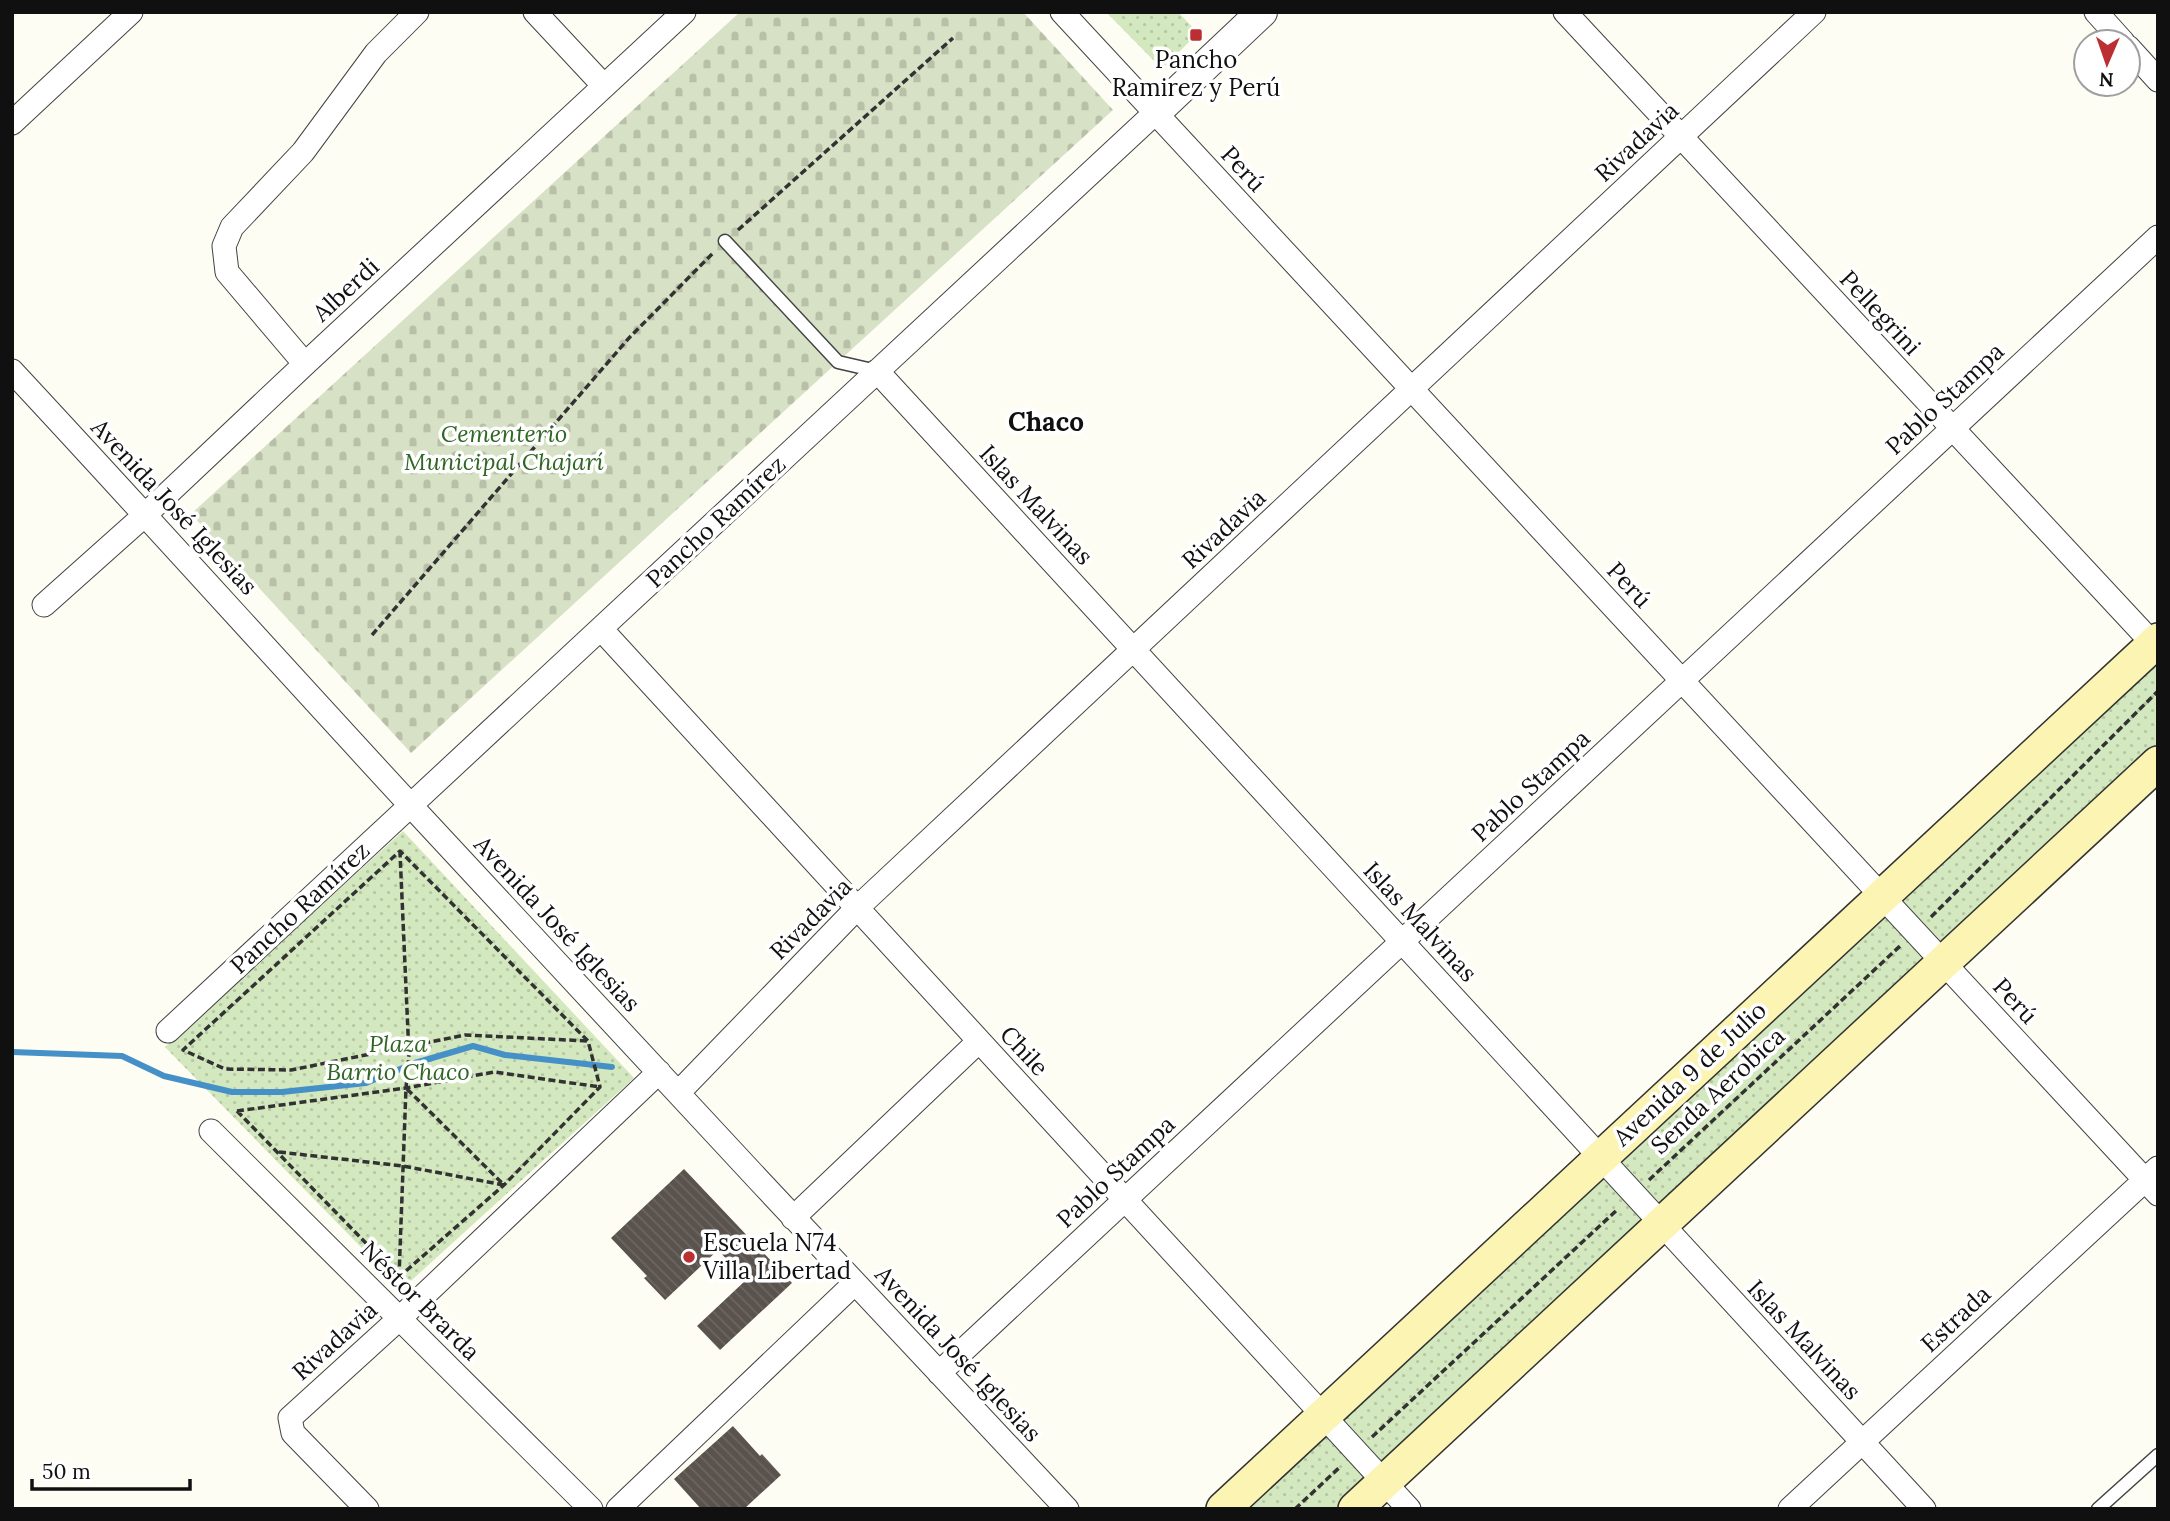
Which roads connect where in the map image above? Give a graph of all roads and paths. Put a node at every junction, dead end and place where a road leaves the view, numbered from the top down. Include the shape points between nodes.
1 (131, 12) edge
2 (417, 12) edge
3 (535, 12) edge
4 (684, 12) edge
5 (1062, 12) edge
6 (1262, 12) edge
7 (1564, 12) edge
8 (1814, 12) edge
9 (2096, 12) edge
10 (2110, 28) edge
11 (953, 38) dead end
12 (2142, 62) edge
13 (2158, 79) edge
14 (604, 86) junction
15 (1155, 113) junction
16 (12, 123) edge
17 (1681, 137) junction
18 (2158, 237) edge
19 (725, 241) junction
20 (305, 364) junction
21 (877, 371) junction
22 (12, 372) edge
23 (1411, 389) junction
24 (1952, 428) junction
25 (146, 514) junction
26 (44, 605) dead end
27 (601, 629) junction
28 (372, 635) dead end
29 (2156, 644) edge
30 (1133, 649) junction
31 (1682, 681) junction
32 (2158, 691) edge
33 (2158, 763) edge
34 (411, 805) junction
35 (400, 851) junction
36 (1882, 897) junction
37 (857, 908) junction
38 (1915, 932) junction
39 (1402, 942) junction
40 (1943, 962) junction
41 (168, 1031) dead end
42 (588, 1041) junction
43 (979, 1041) junction
44 (409, 1046) junction
45 (659, 1072) junction
46 (600, 1087) junction
47 (406, 1088) junction
48 (678, 1093) junction
49 (211, 1131) dead end
50 (277, 1152) junction
51 (1601, 1158) junction
52 (403, 1166) junction
53 (2153, 1180) edge
54 (504, 1185) junction
55 (1634, 1194) junction
56 (1125, 1200) junction
57 (793, 1217) junction
58 (1662, 1224) junction
59 (399, 1277) junction
60 (855, 1283) junction
61 (400, 1318) junction
62 (939, 1373) junction
63 (1323, 1416) junction
64 (1862, 1442) junction
65 (1356, 1452) junction
66 (2158, 1455) edge
67 (1384, 1482) junction
68 (367, 1509) edge
69 (591, 1509) edge
70 (618, 1509) edge
71 (1068, 1509) edge
72 (1223, 1509) edge
73 (1295, 1509) edge
74 (1355, 1509) edge
75 (1409, 1509) edge
76 (1790, 1509) edge
77 (1923, 1509) edge
78 (2098, 1509) edge

1 - 16 street
2 - 20 street via 376,53 303,152 232,227 224,246 227,272
3 - 14 street
4 - 14 street, Alberdi
5 - 15 street, Perú
6 - 15 street, Pancho Ramírez
7 - 17 street, Pellegrini
8 - 17 street, Rivadavia
9 - 10 street
11 - 19 path
12 - 13 street
14 - 20 street, Alberdi
15 - 21 street, Pancho Ramírez
15 - 23 street, Perú
17 - 23 street, Rivadavia
17 - 24 street, Pellegrini
18 - 24 street, Pablo Stampa
19 - 21 lane via 838,362
19 - 28 path via 629,338
20 - 25 street, Alberdi
21 - 27 street, Pancho Ramírez
21 - 30 street, Islas Malvinas
22 - 25 street, Avenida José Iglesias
23 - 30 street, Rivadavia
23 - 31 street, Perú
24 - 29 street, Pellegrini
24 - 31 street, Pablo Stampa
25 - 26 street, Alberdi
25 - 34 street, Avenida José Iglesias
27 - 34 street, Pancho Ramírez
27 - 37 street, Chile
29 - 36 main road, Avenida 9 de Julio
30 - 37 street, Rivadavia
30 - 39 street, Islas Malvinas
31 - 36 street, Perú
31 - 39 street, Pablo Stampa
32 - 38 path, Senda Aerobica
33 - 40 main road
34 - 41 street, Pancho Ramírez
34 - 45 street, Avenida José Iglesias
35 - 42 path
35 - 44 path
35 - 44 path via 183,1050 225,1069 291,1070
36 - 38 street, Perú
36 - 51 main road, Avenida 9 de Julio
37 - 43 street, Chile
37 - 48 street, Rivadavia
38 - 40 street, Perú
38 - 55 path, Senda Aerobica
39 - 51 street, Islas Malvinas
39 - 56 street, Pablo Stampa
40 - 53 street, Perú
40 - 58 main road
42 - 44 path via 465,1035
42 - 46 path
43 - 56 street, Chile
43 - 57 street
44 - 47 path
45 - 48 street, Avenida José Iglesias
45 - 61 street, Rivadavia
46 - 47 path via 494,1072
46 - 54 path
47 - 50 path via 237,1111
47 - 52 path
47 - 54 path
48 - 57 street, Avenida José Iglesias
49 - 61 street, Néstor Brarda
50 - 52 path
50 - 59 path
51 - 55 street, Islas Malvinas
51 - 63 main road, Avenida 9 de Julio
52 - 54 path
52 - 59 path
53 - 64 street, Estrada
54 - 59 path
55 - 58 street, Islas Malvinas
55 - 65 path, Senda Aerobica
56 - 62 street, Pablo Stampa
56 - 63 street, Chile
57 - 60 street, Avenida José Iglesias
58 - 64 street, Islas Malvinas
58 - 67 main road
60 - 62 street, Avenida José Iglesias
60 - 70 street
61 - 68 street, Rivadavia via 290,1418 293,1433
61 - 69 street, Néstor Brarda
62 - 71 street, Avenida José Iglesias
63 - 65 street, Chile
63 - 72 main road, Avenida 9 de Julio
64 - 76 street, Estrada
64 - 77 street, Islas Malvinas
65 - 67 street, Chile
65 - 73 path, Senda Aerobica
66 - 78 lane
67 - 74 main road
67 - 75 street, Chile

